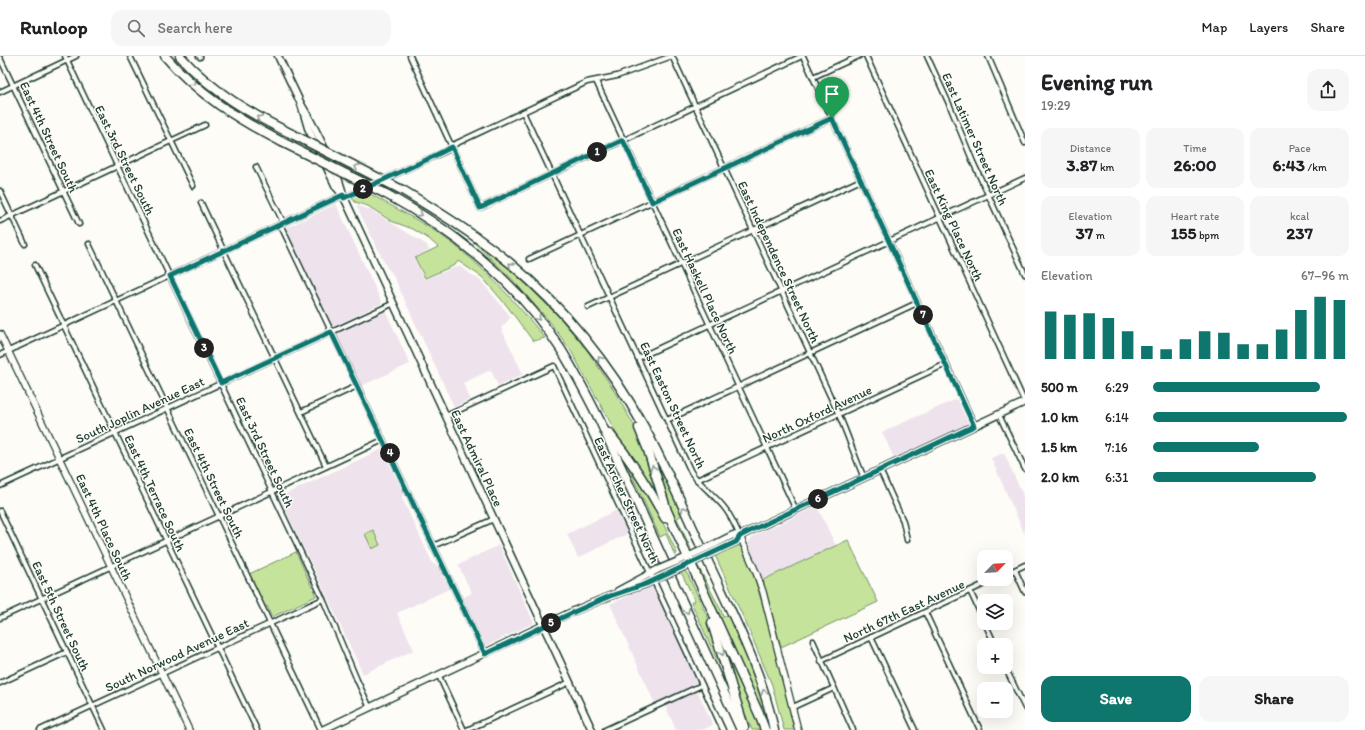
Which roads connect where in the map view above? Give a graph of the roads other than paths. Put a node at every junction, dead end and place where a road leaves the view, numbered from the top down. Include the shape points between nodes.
1 (76, 56) edge
2 (130, 56) edge
3 (165, 56) edge
4 (180, 56) edge
5 (278, 56) edge
6 (410, 56) edge
7 (672, 56) edge
8 (803, 56) edge
9 (859, 56) edge
10 (866, 56) edge
11 (927, 56) edge
12 (988, 56) edge
13 (0, 58) edge
14 (66, 58) edge
15 (813, 77) junction
16 (596, 81) junction
17 (13, 85) junction
18 (0, 92) edge
19 (695, 106) junction
20 (523, 112) junction
21 (832, 118) junction
22 (205, 125) dead end
23 (623, 140) junction
24 (171, 142) junction
25 (1025, 143) edge
26 (452, 147) junction
27 (118, 166) junction
28 (256, 167) dead end
29 (724, 169) junction
30 (552, 174) junction
31 (1025, 178) edge
32 (861, 180) junction
33 (192, 186) dead end
34 (0, 191) edge
35 (64, 192) junction
36 (988, 195) junction
37 (344, 196) junction
38 (652, 202) junction
39 (201, 203) dead end
40 (12, 216) junction
41 (939, 218) junction
42 (0, 221) edge
43 (282, 223) junction
44 (79, 224) dead end
45 (753, 230) junction
46 (580, 235) junction
47 (889, 241) junction
48 (25, 244) dead end
49 (89, 244) dead end
50 (223, 250) junction
51 (529, 259) dead end
52 (681, 264) junction
53 (35, 265) dead end
54 (1025, 274) edge
55 (170, 276) junction
56 (782, 292) junction
57 (610, 297) junction
58 (116, 300) junction
59 (394, 303) junction
60 (917, 303) junction
61 (588, 307) dead end
62 (64, 325) junction
63 (710, 325) junction
64 (331, 332) junction
65 (0, 334) edge
66 (8, 351) junction
67 (810, 353) junction
68 (0, 355) edge
69 (275, 358) junction
70 (638, 358) junction
71 (946, 364) junction
72 (221, 383) junction
73 (357, 386) junction
74 (738, 387) junction
75 (622, 391) junction
76 (1025, 402) edge
77 (167, 408) junction
78 (301, 412) junction
79 (838, 415) junction
80 (999, 415) junction
81 (446, 416) junction
82 (667, 420) junction
83 (600, 421) junction
84 (974, 426) junction
85 (116, 433) junction
86 (383, 440) junction
87 (768, 448) junction
88 (59, 459) junction
89 (326, 466) junction
90 (1025, 469) edge
91 (880, 470) junction
92 (864, 478) junction
93 (697, 480) junction
94 (0, 486) edge
95 (272, 491) junction
96 (796, 510) junction
97 (0, 511) edge
98 (219, 516) junction
99 (494, 519) junction
100 (740, 536) junction
101 (166, 540) junction
102 (907, 540) dead end
103 (434, 546) junction
104 (687, 561) junction
105 (1025, 565) edge
106 (110, 566) junction
107 (1015, 570) joint
108 (650, 573) junction
109 (653, 581) junction
110 (980, 586) edge
111 (970, 591) junction
112 (1025, 592) edge
113 (610, 596) junction
114 (42, 598) junction
115 (323, 599) junction
116 (977, 606) edge
117 (925, 612) junction
118 (0, 618) edge
119 (270, 623) junction
120 (543, 626) junction
121 (871, 637) junction
122 (812, 641) dead end
123 (218, 648) junction
124 (67, 652) junction
125 (485, 654) junction
126 (822, 660) junction
127 (162, 673) junction
128 (1008, 674) edge
129 (439, 676) junction
130 (570, 682) junction
131 (0, 683) edge
132 (702, 685) junction
133 (834, 688) junction
134 (93, 706) junction
135 (793, 707) junction
136 (370, 708) junction
137 (1025, 708) edge
138 (334, 728) edge
139 (40, 730) edge
140 (104, 730) edge
141 (189, 730) edge
142 (257, 730) edge
143 (322, 730) edge
144 (466, 730) edge
145 (592, 730) edge
146 (605, 730) edge
147 (723, 730) edge
148 (741, 730) edge
149 (745, 730) edge
150 (765, 730) edge
151 (774, 730) edge
152 (798, 730) edge
153 (853, 730) edge
154 (915, 730) edge
155 (980, 730) edge

1 - 14 street
2 - 24 street
3 -> 83 highway, bridge via 192,83 240,118 419,213 488,265 513,288 561,350
75 -> 4 highway, bridge via 575,328 510,263 441,213 404,191 264,121 204,80
5 - 37 main road, East Admiral Place via 301,104 308,128 336,187
6 - 26 street
7 - 16 street
7 - 19 street, East Independence Street North
8 - 15 street
8 - 19 street
9 - 15 street
10 - 41 street, East King Place North
11 - 36 street, East Latimer Street North
12 - 25 street
13 - 17 street, East 4th Street South
14 - 17 street
14 - 27 street, East 3rd Street South
15 - 21 street
16 - 20 street via 587,82
16 - 23 street, East Haskell Place North
17 - 18 street
17 - 35 street, East 4th Street South
19 - 23 street
19 - 29 street, East Independence Street North
20 - 26 street
20 - 30 street, East Easton Street North
21 - 29 street
21 - 32 street
22 - 24 street
23 - 30 street
23 - 38 street, East Haskell Place North
24 - 27 street
24 - 33 street
26 - 30 street via 480,208
26 - 37 street
27 - 35 street
27 - 55 street, East 3rd Street South
28 - 43 street
29 - 38 street
29 - 45 street, East Independence Street North
30 - 46 street, East Easton Street North
31 - 36 street
32 - 45 street
32 - 47 street
34 - 40 street
35 - 40 street
35 - 44 street, East 4th Street South
36 - 41 street
36 - 54 street, East Latimer Street North
37 - 43 street
37 - 59 main road, East Admiral Place
38 - 46 street
38 - 52 street, East Haskell Place North
39 - 50 street
40 - 42 street
40 - 48 street
41 - 47 street
41 - 76 street, East King Place North
43 - 50 street
43 - 64 street
45 - 52 street
45 - 56 street, East Independence Street North
46 - 51 street
46 - 57 street, East Easton Street North
47 - 56 street
47 - 60 street
49 - 58 street, East 4th Street South
50 - 55 street
50 - 69 street
52 - 57 street
52 - 63 street, East Haskell Place North
53 - 62 street, East 4th Terrace South
55 - 58 street
55 - 72 street, East 3rd Street South
56 - 63 street
56 - 67 street, East Independence Street North
57 - 61 street
57 - 70 street, East Easton Street North
58 - 62 street
58 - 77 street, East 4th Street South
59 - 64 street, South Joplin Avenue East
59 - 81 main road, East Admiral Place
60 - 67 street
60 - 71 street
62 - 66 street
62 - 85 street, East 4th Terrace South
63 - 70 street
63 - 74 street, East Haskell Place North
64 - 69 street, South Joplin Avenue East
64 - 73 street
65 - 66 street, East 4th Place South
66 - 68 street
66 - 88 street, East 4th Place South
67 - 74 street
67 - 79 street, East Independence Street North
69 - 72 street, South Joplin Avenue East
69 - 78 street
70 - 82 street, East Easton Street North
71 - 79 street, North Oxford Avenue
71 - 84 street
72 - 77 street, South Joplin Avenue East
72 - 95 street, East 3rd Street South
73 - 78 street
73 - 86 street
74 - 82 street
74 - 87 street, East Haskell Place North
104 -> 75 highway via 667,511 644,440
151 -> 75 highway via 763,688 748,649 653,444
76 - 80 main road
77 - 85 street, South Joplin Avenue East
77 - 98 street, East 4th Street South
78 - 89 street
79 - 87 street, North Oxford Avenue
79 - 92 street, East Independence Street North
80 - 84 main road
80 - 90 street
81 - 99 main road, East Admiral Place
81 - 108 street, East Archer Street North via 554,366
82 - 93 street, East Easton Street North
83 - 104 highway via 623,450 655,501
83 -> 148 highway
84 - 91 main road
85 - 88 street, South Joplin Avenue East
85 - 101 street, East 4th Terrace South
86 - 89 street
86 - 103 street
87 - 93 street, North Oxford Avenue
87 - 96 street, East Haskell Place North
88 - 94 street, South Joplin Avenue East
88 - 106 street, East 4th Place South
89 - 95 street
91 - 92 main road
91 - 102 street via 903,521
92 - 96 main road
93 - 100 street, East Easton Street North via 724,507
95 - 98 street
95 - 115 street, East 3rd Street South
96 - 100 main road
97 - 114 street, East 5th Street South
98 - 101 street
98 - 119 street, East 4th Street South
99 - 103 street
99 - 120 main road, East Admiral Place
100 - 104 main road, bridge via 736,542 702,558
100 - 104 main road, bridge via 733,535 696,552
100 - 135 street, East Easton Street North via 763,592
101 - 106 street
101 - 123 street, East 4th Terrace South
103 - 125 street
104 - 108 main road, bridge via 676,562
104 - 109 main road, bridge via 679,569
104 -> 149 highway via 718,637
104 - 150 highway
105 - 107 street
106 - 114 street
106 - 127 street, East 4th Place South
107 - 112 street
108 - 109 street, East Archer Street North
108 - 113 main road
109 - 113 main road
109 - 132 street, East Archer Street North
110 - 111 street, North 67th East Avenue
111 - 116 street
111 - 117 street, North 67th East Avenue
113 - 120 main road
114 - 118 street
114 - 124 street, East 5th Street South
115 - 119 street, South Norwood Avenue East
115 - 136 street, East 3rd Street South
117 - 121 street, North 67th East Avenue
117 - 155 street
119 - 123 street, South Norwood Avenue East
119 - 143 street, East 4th Street South
120 - 125 main road
120 - 130 main road, East Admiral Place
121 - 126 street, North 67th East Avenue
121 - 154 street
122 - 126 street
123 - 127 street, South Norwood Avenue East
123 - 142 street, East 4th Terrace South
124 - 131 street
124 - 134 street, East 5th Street South
125 - 129 main road
126 - 133 street
127 - 134 street, South Norwood Avenue East
127 - 141 street, East 4th Place South
128 - 137 street
129 - 136 main road
129 - 144 street
130 - 144 street
130 - 145 main road, East Admiral Place
132 - 146 street
132 - 147 street, East Archer Street North
133 - 135 street
133 - 153 street
134 - 139 street, South Norwood Avenue East
134 - 140 street, East 5th Street South
135 - 152 street, East Easton Street North
136 - 138 main road
138 - 143 main road

